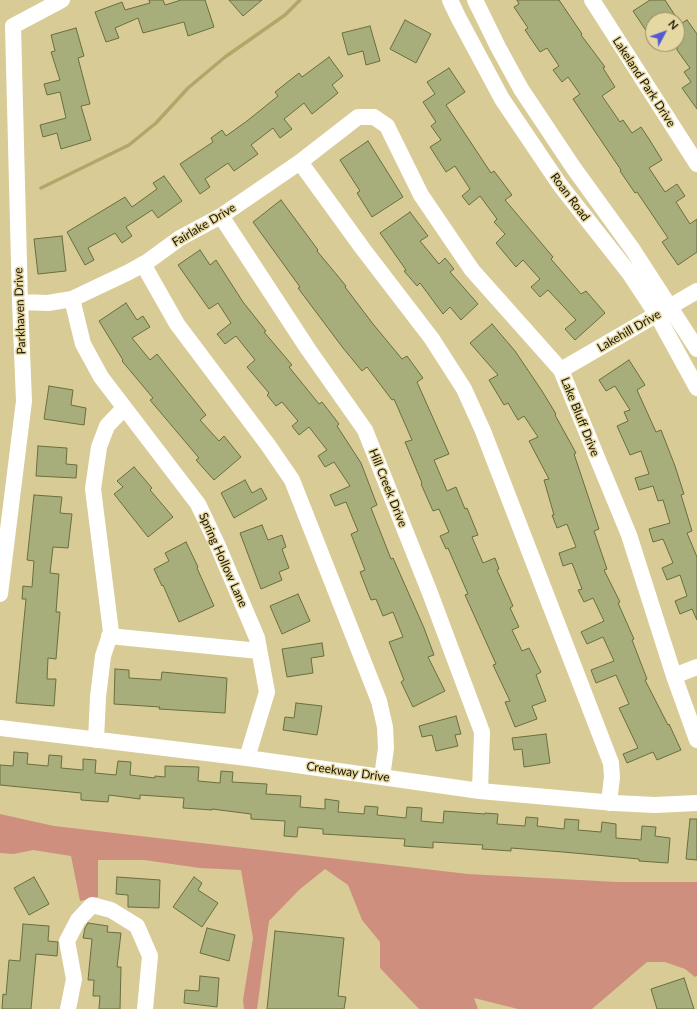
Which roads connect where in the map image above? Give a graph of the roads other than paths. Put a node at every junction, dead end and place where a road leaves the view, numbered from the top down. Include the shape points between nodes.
1 (62, 0) edge
2 (450, 0) edge
3 (475, 0) edge
4 (592, 0) edge
5 (374, 117) joint
6 (300, 162) junction
7 (697, 164) edge
8 (221, 216) junction
9 (143, 264) junction
10 (697, 291) edge
11 (72, 299) junction
12 (20, 302) junction
13 (671, 307) junction
14 (657, 315) junction
15 (697, 349) edge
16 (561, 370) junction
17 (697, 388) edge
18 (124, 408) junction
19 (0, 594) edge
20 (109, 636) junction
21 (259, 651) junction
22 (697, 668) edge
23 (674, 676) junction
24 (0, 728) edge
25 (96, 740) junction
26 (697, 740) edge
27 (247, 758) junction
28 (382, 777) junction
29 (480, 791) junction
30 (610, 803) junction
31 (697, 803) edge
32 (68, 1009) edge
33 (145, 1009) edge

1 - 12 street, Parkhaven Drive via 13,26
2 - 14 street, Roan Road via 502,99 532,145 630,274
3 - 13 street, Roan Road via 522,89
4 - 7 street, Lakeland Park Drive
5 - 6 street, Fairlake Drive via 358,117
5 - 16 street, Lake Bluff Drive via 388,126 421,195 472,270
6 - 8 street, Fairlake Drive
6 - 30 street via 432,339 464,389 483,431 611,764
8 - 9 street, Fairlake Drive via 180,238
8 - 29 street, Hill Creek Drive via 308,349 365,430 482,732
9 - 11 street, Fairlake Drive
9 - 28 street via 178,324 292,480 379,701 385,727 386,748
10 - 13 street, Lakehill Drive
11 - 12 street, Fairlake Drive via 48,303
11 - 18 street, Spring Hollow Lane via 83,344 101,378
12 - 19 street, Parkhaven Drive via 24,401
13 - 14 street, Lakehill Drive
13 - 15 street, Roan Road
14 - 16 street, Lakehill Drive
14 - 17 street, Roan Road
16 - 23 street, Lake Bluff Drive via 629,535
18 - 20 street via 106,426 99,447 93,489 109,604
18 - 21 street, Spring Hollow Lane via 198,504 218,544
20 - 21 street
20 - 25 street via 98,697
21 - 27 street, Spring Hollow Lane via 267,692
22 - 23 street
23 - 26 street, Lake Bluff Drive
24 - 25 street, Creekway Drive
25 - 27 street, Creekway Drive
27 - 28 street, Creekway Drive
28 - 29 street, Creekway Drive
29 - 30 street, Creekway Drive
30 - 31 street, Creekway Drive
32 - 33 street via 74,979 67,941 78,920 92,905 111,910 137,926 150,956

